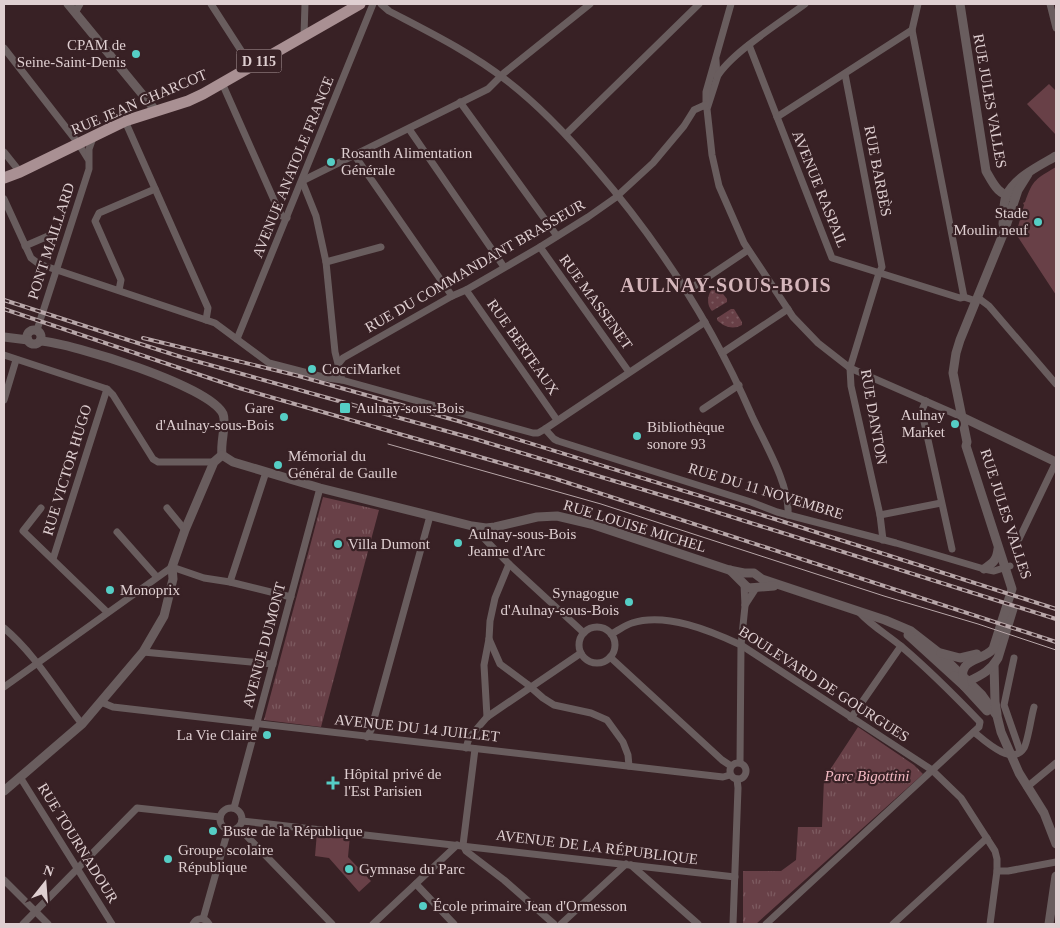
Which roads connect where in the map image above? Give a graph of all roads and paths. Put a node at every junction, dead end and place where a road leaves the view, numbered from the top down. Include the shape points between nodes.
1 (68, 4) edge
2 (80, 4) edge
3 (211, 4) edge
4 (305, 4) edge
5 (360, 4) edge
6 (373, 4) edge
7 (381, 4) edge
8 (590, 4) edge
9 (700, 4) edge
10 (731, 4) edge
11 (805, 4) edge
12 (918, 4) edge
13 (960, 4) edge
14 (1050, 4) edge
15 (74, 13) junction
16 (1056, 28) edge
17 (912, 30) junction
18 (304, 36) junction
19 (749, 45) junction
20 (4, 48) edge
21 (716, 60) junction
22 (726, 65) junction
23 (251, 66) junction
24 (845, 74) junction
25 (501, 76) junction
26 (717, 78) junction
27 (222, 84) junction
28 (460, 102) junction
29 (706, 107) junction
30 (156, 111) junction
31 (777, 117) junction
32 (125, 121) junction
33 (409, 129) junction
34 (566, 134) junction
35 (94, 135) junction
36 (78, 143) junction
37 (4, 152) edge
38 (355, 156) junction
39 (1056, 156) edge
40 (89, 160) junction
41 (20, 172) junction
42 (4, 178) edge
43 (302, 181) junction
44 (155, 189) junction
45 (618, 195) junction
46 (1011, 197) junction
47 (4, 199) edge
48 (287, 218) junction
49 (54, 233) dead end
50 (557, 236) junction
51 (26, 246) junction
52 (381, 247) dead end
53 (540, 248) junction
54 (748, 250) junction
55 (326, 262) junction
56 (504, 267) junction
57 (879, 273) junction
58 (119, 290) junction
59 (466, 290) junction
60 (686, 291) junction
61 (452, 296) junction
62 (964, 297) junction
63 (977, 299) junction
64 (788, 309) junction
65 (206, 320) junction
66 (704, 322) junction
67 (38, 329) junction
68 (4, 337) edge
69 (28, 340) junction
70 (237, 340) junction
71 (40, 341) junction
72 (722, 353) junction
73 (4, 355) edge
74 (16, 360) junction
75 (339, 363) junction
76 (850, 368) junction
77 (629, 372) junction
78 (342, 380) junction
79 (1056, 384) edge
80 (739, 385) junction
81 (107, 389) junction
82 (4, 400) edge
83 (926, 401) junction
84 (703, 409) dead end
85 (962, 417) junction
86 (557, 420) junction
87 (984, 428) junction
88 (545, 429) junction
89 (966, 439) junction
90 (222, 455) junction
91 (214, 462) junction
92 (1056, 462) edge
93 (266, 472) junction
94 (320, 488) junction
95 (941, 503) junction
96 (41, 508) dead end
97 (167, 508) dead end
98 (788, 515) junction
99 (880, 515) junction
100 (430, 516) junction
101 (472, 526) junction
102 (185, 530) junction
103 (117, 532) dead end
104 (1018, 539) dead end
105 (882, 540) junction
106 (952, 549) dead end
107 (998, 549) junction
108 (53, 559) junction
109 (509, 564) junction
110 (172, 567) junction
111 (1008, 567) junction
112 (984, 569) junction
113 (156, 576) junction
114 (743, 579) junction
115 (230, 582) junction
116 (759, 585) junction
117 (291, 597) junction
118 (745, 606) junction
119 (107, 612) junction
120 (862, 613) junction
121 (4, 628) edge
122 (584, 633) junction
123 (611, 634) junction
124 (489, 639) junction
125 (1000, 639) junction
126 (741, 645) junction
127 (901, 646) junction
128 (993, 649) junction
129 (143, 652) junction
130 (938, 652) junction
131 (581, 653) junction
132 (610, 657) junction
133 (1014, 658) dead end
134 (37, 662) junction
135 (273, 664) junction
136 (994, 664) junction
137 (962, 679) junction
138 (4, 687) edge
139 (531, 687) junction
140 (101, 702) junction
141 (1034, 707) dead end
142 (487, 716) junction
143 (997, 716) junction
144 (851, 718) junction
145 (82, 724) junction
146 (258, 724) junction
147 (974, 732) junction
148 (1001, 732) junction
149 (367, 737) junction
150 (466, 748) junction
151 (475, 749) junction
152 (1020, 751) junction
153 (1011, 755) junction
154 (740, 763) junction
155 (1056, 763) edge
156 (629, 766) junction
157 (731, 766) junction
158 (932, 770) junction
159 (20, 777) junction
160 (734, 777) junction
161 (1027, 786) junction
162 (4, 791) edge
163 (234, 808) junction
164 (220, 817) junction
165 (240, 824) junction
166 (228, 830) junction
167 (987, 838) junction
168 (1056, 844) edge
169 (460, 845) junction
170 (1056, 862) edge
171 (628, 865) junction
172 (78, 868) junction
173 (997, 871) junction
174 (1056, 876) edge
175 (735, 877) junction
176 (4, 880) edge
177 (416, 884) junction
178 (36, 912) junction
179 (203, 919) junction
180 (23, 924) edge
181 (48, 924) edge
182 (112, 924) edge
183 (193, 924) edge
184 (209, 924) edge
185 (332, 924) edge
186 (373, 924) edge
187 (454, 924) edge
188 (554, 924) edge
189 (561, 924) edge
190 (698, 924) edge
191 (733, 924) edge
192 (766, 924) edge
193 (893, 924) edge
194 (990, 924) edge
195 (1048, 924) edge

1 - 15 street
2 - 15 street
3 - 23 street
4 - 18 street
5 - 18 main road, RUE JEAN CHARCOT / D 115
6 - 43 street, AVENUE ANATOLE FRANCE
7 - 25 street via 456,46
8 - 25 street
9 - 34 street
10 - 21 street
11 - 19 street
12 - 17 street
13 - 46 street, RUE JULES VALLES via 986,171 997,190
14 - 16 street
15 - 30 street
17 - 24 street
17 - 62 street
18 - 23 main road, RUE JEAN CHARCOT / D 115
19 - 22 street
19 - 31 street, AVENUE RASPAIL
20 - 36 street
21 - 22 street via 720,65
21 - 26 street
21 - 29 street via 706,92
22 - 26 street
23 - 27 main road, RUE JEAN CHARCOT / D 115
24 - 31 street
24 - 57 street, RUE BARBÈS via 882,267
25 - 28 street via 488,89
25 - 34 street
26 - 29 street
27 - 30 main road, RUE JEAN CHARCOT / D 115 via 188,101
27 - 48 street via 278,209
28 - 33 street
28 - 50 street
29 - 45 street, RUE DU COMMANDANT BRASSEUR via 694,110 653,162
29 - 54 street via 719,186
30 - 32 main road, RUE JEAN CHARCOT / D 115
31 - 57 street, AVENUE RASPAIL via 832,258
32 - 35 main road, RUE JEAN CHARCOT / D 115
32 - 44 street
33 - 38 street
33 - 56 street
34 - 45 street
35 - 36 main road, RUE JEAN CHARCOT / D 115
35 - 40 street, PONT MAILLARD
36 - 40 street
36 - 41 main road, RUE JEAN CHARCOT / D 115
37 - 41 street
38 - 43 street
38 - 61 street
39 - 46 street via 1028,174
40 - 67 street, PONT MAILLARD via 89,169
41 - 42 main road, RUE JEAN CHARCOT / D 115
43 - 48 street, AVENUE ANATOLE FRANCE
43 - 55 street via 316,216
44 - 58 street via 99,213 95,221 120,280
44 - 65 street via 208,308
45 - 50 street, RUE DU COMMANDANT BRASSEUR
45 - 60 street
46 - 63 street, RUE JULES VALLES via 1004,232
47 - 51 street
48 - 70 street, AVENUE ANATOLE FRANCE
49 - 51 street
50 - 53 street, RUE DU COMMANDANT BRASSEUR
51 - 58 street via 32,260 38,264
52 - 55 street
53 - 56 street, RUE DU COMMANDANT BRASSEUR
53 - 77 street, RUE MASSENET
54 - 60 street
54 - 64 street
55 - 75 street via 335,352
56 - 59 street, RUE DU COMMANDANT BRASSEUR
57 - 62 street, AVENUE RASPAIL
57 - 76 street, RUE DANTON
58 - 65 street
59 - 61 street, RUE DU COMMANDANT BRASSEUR
59 - 86 street, RUE BERTEAUX
60 - 66 street
61 - 75 street, RUE DU COMMANDANT BRASSEUR
62 - 63 street, AVENUE RASPAIL
63 - 79 street via 989,306
63 - 85 street, RUE JULES VALLES via 954,363
64 - 72 street
64 - 76 street via 828,352
65 - 70 street via 219,325
66 - 72 street
66 - 77 street
67 - 69 street, PONT MAILLARD via 30,332
67 - 71 street
68 - 69 street
69 - 71 street via 34,344
70 - 78 street via 269,363
71 - 90 street via 143,369 215,405 224,418
72 - 80 street
73 - 74 street
74 - 81 street
74 - 82 street
75 - 78 street
76 - 83 street
76 - 99 street, RUE DANTON via 851,386
77 - 86 street
78 - 88 street via 533,433
80 - 84 street
80 - 98 street via 787,496
81 - 91 street via 153,459 158,462
81 - 108 street, RUE VICTOR HUGO
83 - 85 street
83 - 95 street via 922,410
85 - 87 street
85 - 89 street, RUE JULES VALLES
86 - 88 street
87 - 89 street
87 - 92 street
88 - 98 street, RUE DU 11 NOVEMBRE via 556,440
89 - 107 street, RUE JULES VALLES
89 - 111 street, RUE JULES VALLES
90 - 91 street
90 - 93 street, RUE LOUISE MICHEL via 233,462
91 - 102 street
92 - 104 street
93 - 94 street, RUE LOUISE MICHEL
93 - 115 street
94 - 100 street, RUE LOUISE MICHEL
94 - 117 street, AVENUE DUMONT
95 - 99 street
95 - 106 street
96 - 108 street via 23,531
97 - 102 street
98 - 105 street, RUE DU 11 NOVEMBRE
99 - 105 street, RUE DANTON
100 - 101 street, RUE LOUISE MICHEL
100 - 149 street
101 - 109 street
101 - 114 street, RUE LOUISE MICHEL via 495,527 557,516 591,524 729,570
102 - 110 street
103 - 113 street
105 - 112 street, RUE DU 11 NOVEMBRE
107 - 111 street, RUE JULES VALLES
107 - 112 street via 993,564
108 - 119 street
109 - 122 street
109 - 124 street via 496,598
110 - 113 street
110 - 115 street via 204,578
110 - 129 street via 173,579 164,616
111 - 112 street, RUE DU 11 NOVEMBRE via 994,571
111 - 125 street, RUE JULES VALLES via 1016,584
113 - 119 street
114 - 116 street, RUE LOUISE MICHEL via 748,588
114 - 116 street, RUE LOUISE MICHEL via 754,573
114 - 118 street
115 - 117 street
116 - 118 street
116 - 120 street, RUE LOUISE MICHEL via 782,587
117 - 135 street, AVENUE DUMONT
118 - 126 street
119 - 134 street
120 - 127 street, RUE LOUISE MICHEL via 871,624
120 - 130 street, RUE LOUISE MICHEL via 912,631
120 - 137 street, RUE LOUISE MICHEL via 909,635
121 - 134 street
122 - 123 street via 601,628
122 - 131 street via 580,642
123 - 126 street, BOULEVARD DE GOURGUES via 631,623 666,620 725,637
123 - 132 street via 615,643
124 - 139 street via 500,664
124 - 142 street via 484,665
125 - 128 street
125 - 136 street
126 - 144 street, BOULEVARD DE GOURGUES
126 - 154 street
127 - 144 street
127 - 147 street, RUE LOUISE MICHEL via 980,722
128 - 130 street via 960,658
128 - 137 street via 967,664
129 - 135 street
129 - 140 street
130 - 137 street, RUE LOUISE MICHEL
131 - 132 street via 594,663
131 - 139 street
132 - 157 street
133 - 152 street via 1004,705
134 - 138 street
134 - 145 street
135 - 146 street, AVENUE DUMONT
136 - 137 street via 984,674
136 - 143 street
137 - 143 street, RUE LOUISE MICHEL via 982,694
137 - 148 street, RUE LOUISE MICHEL
139 - 142 street
139 - 156 street via 554,705 591,712 606,720 623,742
140 - 145 street
140 - 146 street, AVENUE DU 14 JUILLET via 113,707
141 - 152 street via 1024,748
142 - 150 street via 469,738
143 - 148 street, RUE LOUISE MICHEL
144 - 158 street, BOULEVARD DE GOURGUES
145 - 159 street
146 - 149 street, AVENUE DU 14 JUILLET
146 - 163 street, AVENUE DUMONT
147 - 153 street via 990,745
147 - 158 street
148 - 153 street
149 - 150 street, AVENUE DU 14 JUILLET
150 - 151 street, AVENUE DU 14 JUILLET
151 - 156 street, AVENUE DU 14 JUILLET
151 - 169 street
152 - 153 street
153 - 161 street
154 - 157 street
154 - 160 street via 745,766 746,774 742,778
155 - 161 street
156 - 160 street, AVENUE DU 14 JUILLET
157 - 160 street
158 - 167 street, BOULEVARD DE GOURGUES via 961,798
158 - 192 street
159 - 162 street
159 - 172 street, RUE TOURNADOUR
160 - 175 street via 738,788
161 - 168 street via 1044,814
163 - 164 street via 223,810
163 - 165 street via 241,814
164 - 166 street via 222,826
164 - 172 street via 137,808
165 - 166 street via 234,830
165 - 169 street, AVENUE DE LA RÉPUBLIQUE
165 - 185 street
166 - 179 street
167 - 173 street, BOULEVARD DE GOURGUES via 994,851
167 - 193 street
169 - 171 street, AVENUE DE LA RÉPUBLIQUE
169 - 177 street
169 - 188 street
170 - 173 street
171 - 175 street, AVENUE DE LA RÉPUBLIQUE
171 - 189 street
171 - 190 street
172 - 178 street
172 - 182 street, RUE TOURNADOUR
173 - 194 street, BOULEVARD DE GOURGUES
174 - 195 street
175 - 191 street
176 - 178 street
177 - 186 street
177 - 187 street
178 - 180 street
178 - 181 street
179 - 183 street
179 - 184 street

